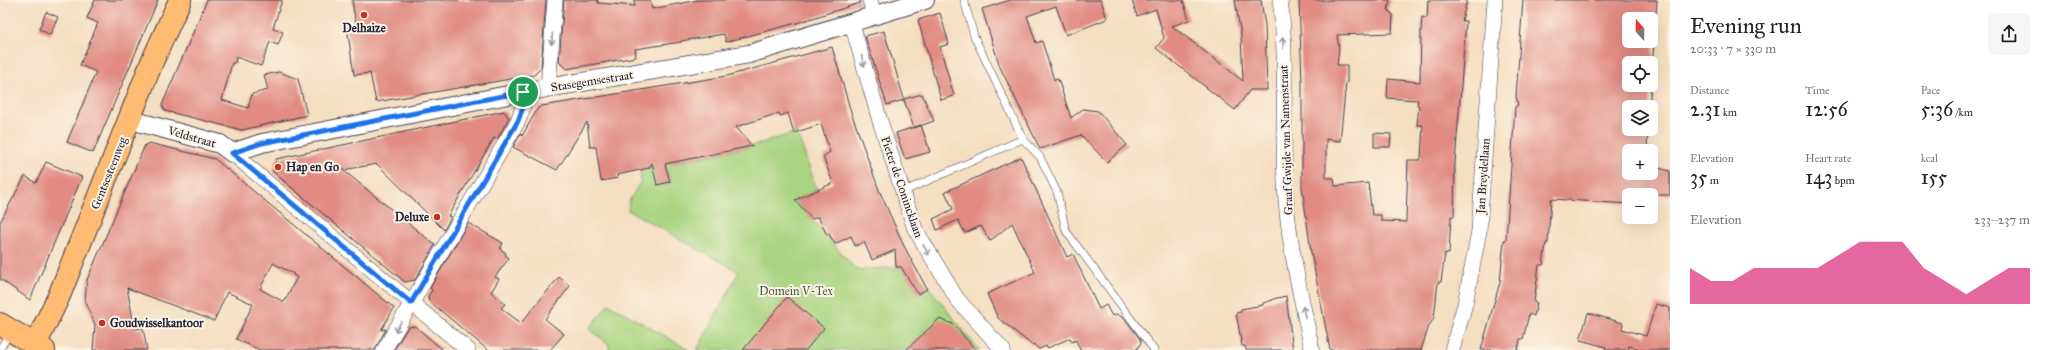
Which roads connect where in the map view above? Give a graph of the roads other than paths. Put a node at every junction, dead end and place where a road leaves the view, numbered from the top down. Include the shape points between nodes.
1 (180, 0) edge
2 (555, 0) edge
3 (925, 0) edge
4 (964, 0) edge
5 (1280, 0) edge
6 (1495, 0) edge
7 (872, 8) edge
8 (852, 24) junction
9 (548, 88) junction
10 (523, 92) junction
11 (131, 120) junction
12 (1022, 139) junction
13 (232, 153) junction
14 (902, 192) junction
15 (411, 303) junction
16 (6, 327) edge
17 (40, 347) edge
18 (0, 349) edge
19 (384, 350) edge
20 (468, 350) edge
21 (1003, 350) edge
22 (1154, 350) edge
23 (1312, 350) edge
24 (1452, 350) edge

1 - 11 main road, Gentsesteenweg via 152,62
2 -> 9 street
3 - 7 street, Stasegemsestraat
4 - 12 lane via 974,36
23 -> 5 street, Graaf Gwijde van Namenstraat via 1292,250 1285,183
6 - 24 street, Jan Breydellaan via 1479,231 1465,304
7 - 8 street, Stasegemsestraat
8 - 9 street, Stasegemsestraat via 749,54
8 -> 14 street, Pieter de Conincklaan
9 - 10 street, Stasegemsestraat
10 - 13 street, Stasegemsestraat via 262,143
10 - 15 street via 523,107 518,121
11 - 13 street, Veldstraat via 220,144
11 - 17 main road, Gentsesteenweg
12 - 14 lane
12 - 22 lane via 1040,157 1057,192 1066,231
13 - 15 street, Veldstraat
14 -> 21 street, Pieter de Conincklaan via 915,229 957,299
15 -> 19 street
15 - 20 street, Veldstraat
16 - 17 main road
16 - 18 lane

